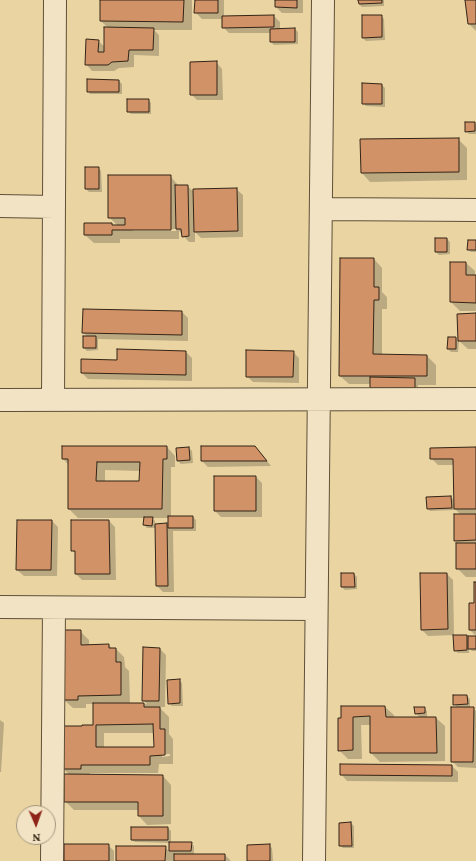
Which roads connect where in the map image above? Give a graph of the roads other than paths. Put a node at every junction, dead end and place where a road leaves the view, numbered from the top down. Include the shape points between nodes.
1 (55, 0) edge
2 (323, 0) edge
3 (0, 206) edge
4 (54, 207) junction
5 (321, 209) junction
6 (476, 210) edge
7 (476, 399) edge
8 (0, 400) edge
9 (53, 400) junction
10 (318, 400) junction
11 (0, 608) edge
12 (54, 608) junction
13 (316, 609) junction
14 (52, 861) edge
15 (314, 861) edge

1 - 4 street
2 - 5 street
3 - 4 street
4 - 9 street
5 - 6 street
5 - 10 street
7 - 10 street
8 - 9 street
9 - 10 street
10 - 13 street
11 - 12 street
12 - 13 street
12 - 14 street
13 - 15 street

